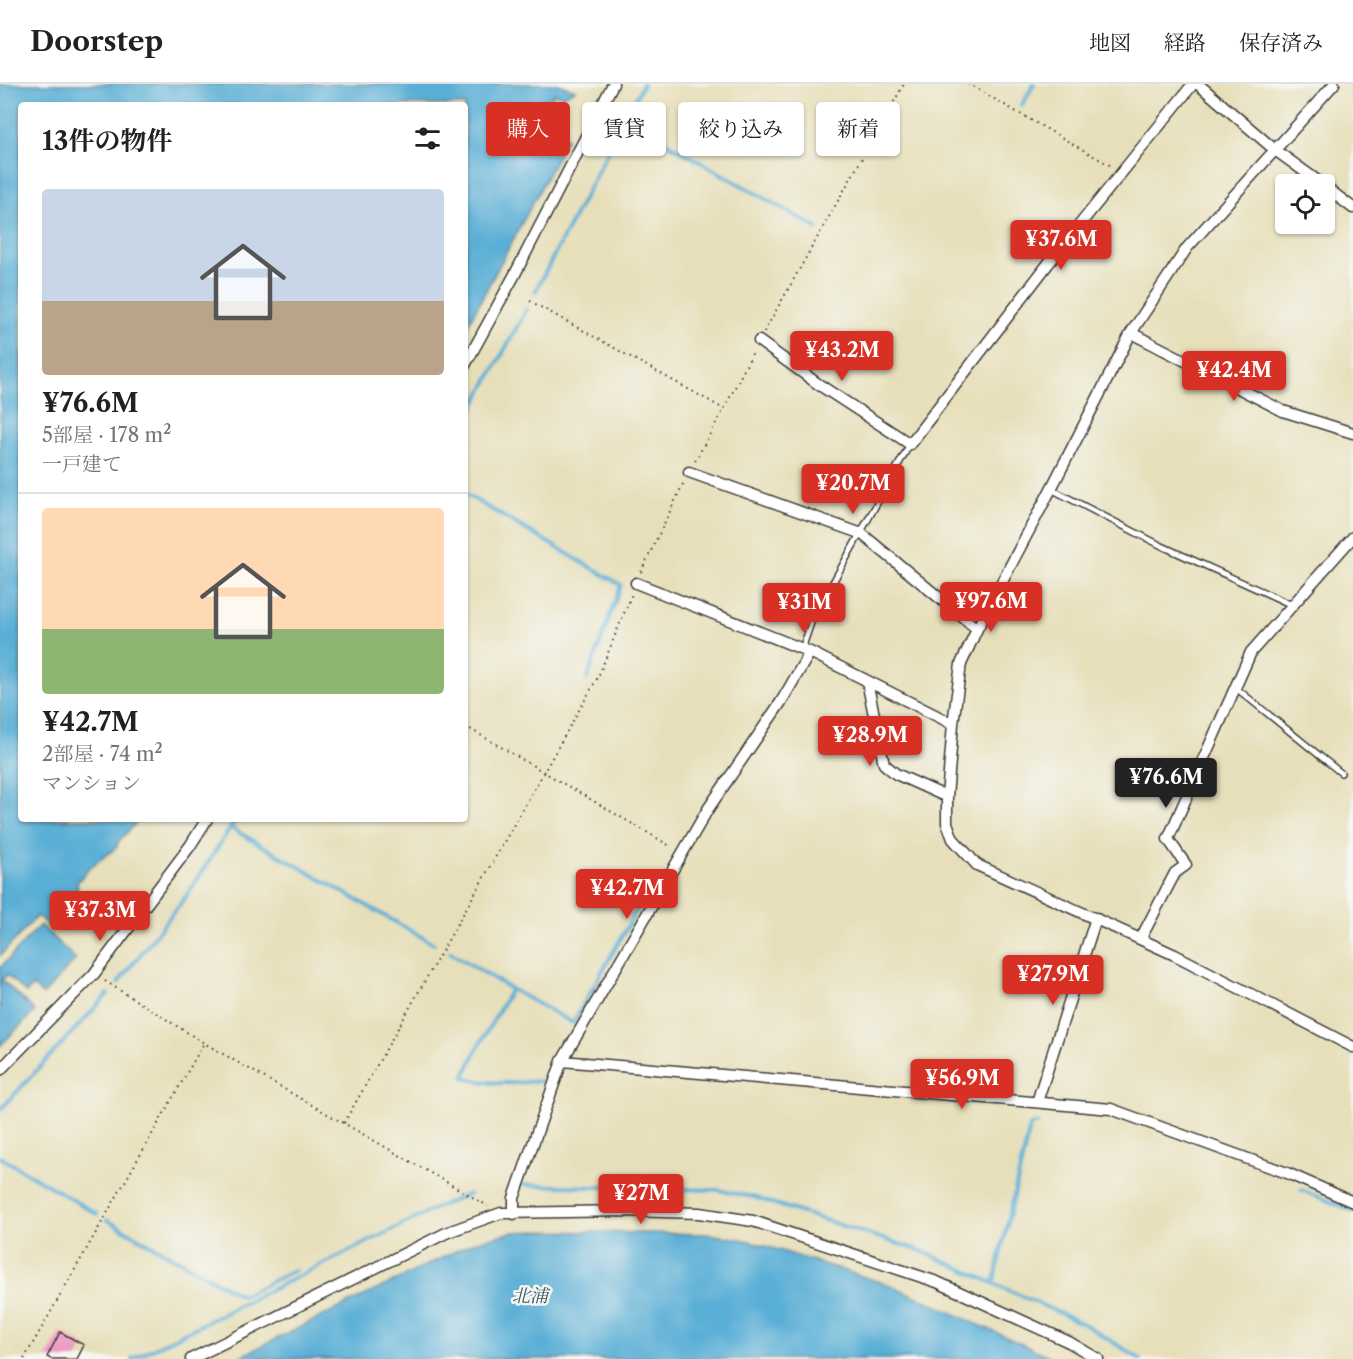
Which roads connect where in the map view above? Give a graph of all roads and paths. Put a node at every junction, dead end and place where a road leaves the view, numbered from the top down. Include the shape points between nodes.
1 (613, 84) edge
2 (904, 84) edge
3 (968, 84) edge
4 (1193, 84) edge
5 (1198, 84) edge
6 (1334, 84) edge
7 (1275, 150) junction
8 (1124, 172) junction
9 (1308, 174) edge
10 (1335, 194) edge
11 (1353, 208) edge
12 (530, 301) dead end
13 (1131, 333) junction
14 (759, 341) junction
15 (468, 360) edge
16 (724, 409) junction
17 (1353, 433) edge
18 (910, 444) junction
19 (689, 472) junction
20 (1052, 489) junction
21 (862, 534) junction
22 (1353, 537) edge
23 (636, 583) junction
24 (1294, 606) junction
25 (977, 630) junction
26 (806, 650) junction
27 (867, 681) junction
28 (1236, 688) junction
29 (953, 724) junction
30 (468, 728) edge
31 (544, 772) junction
32 (1341, 773) dead end
33 (947, 797) junction
34 (205, 822) edge
35 (682, 853) junction
36 (1096, 918) junction
37 (1141, 938) junction
38 (94, 974) junction
39 (204, 1043) junction
40 (1353, 1047) edge
41 (562, 1061) junction
42 (0, 1070) edge
43 (1036, 1102) junction
44 (344, 1123) junction
45 (1353, 1202) edge
46 (501, 1213) junction
47 (514, 1214) junction
48 (24, 1359) edge
49 (191, 1359) edge
50 (1098, 1359) edge

1 - 15 street
2 - 14 path
3 - 8 path
4 - 8 street
5 - 7 street
6 - 7 street
7 - 9 street
7 - 13 street via 1186,248
8 - 18 street
10 - 11 street
12 - 16 path
13 - 17 street via 1283,411
13 - 20 street
14 - 16 path
14 - 18 street
16 - 19 path
18 - 21 lane
19 - 21 street
19 - 23 path
20 - 24 lane via 1162,546
20 - 25 street
21 - 25 street
21 - 26 lane via 812,620
22 - 24 street
23 - 26 street
23 - 31 path via 598,677
24 - 28 street via 1251,652
25 - 29 street via 961,663
26 - 27 street
26 - 35 street via 781,702
27 - 29 street
27 - 33 street via 884,764 896,774
28 - 32 lane
28 - 37 street via 1168,839 1186,865 1175,873
29 - 33 street
30 - 31 path
31 - 35 path
31 - 44 path
33 - 36 street via 947,823 953,839 977,865
34 - 38 street
35 - 41 street
36 - 37 street
36 - 43 street
37 - 40 street
38 - 39 path
38 - 42 street
39 - 44 path
39 - 48 path
41 - 43 street
41 - 47 street via 514,1198
43 - 45 street via 1111,1109 1287,1173
44 - 46 path
46 - 47 street
46 - 49 street via 448,1232
47 - 50 street via 639,1211 699,1213 753,1221 937,1282

